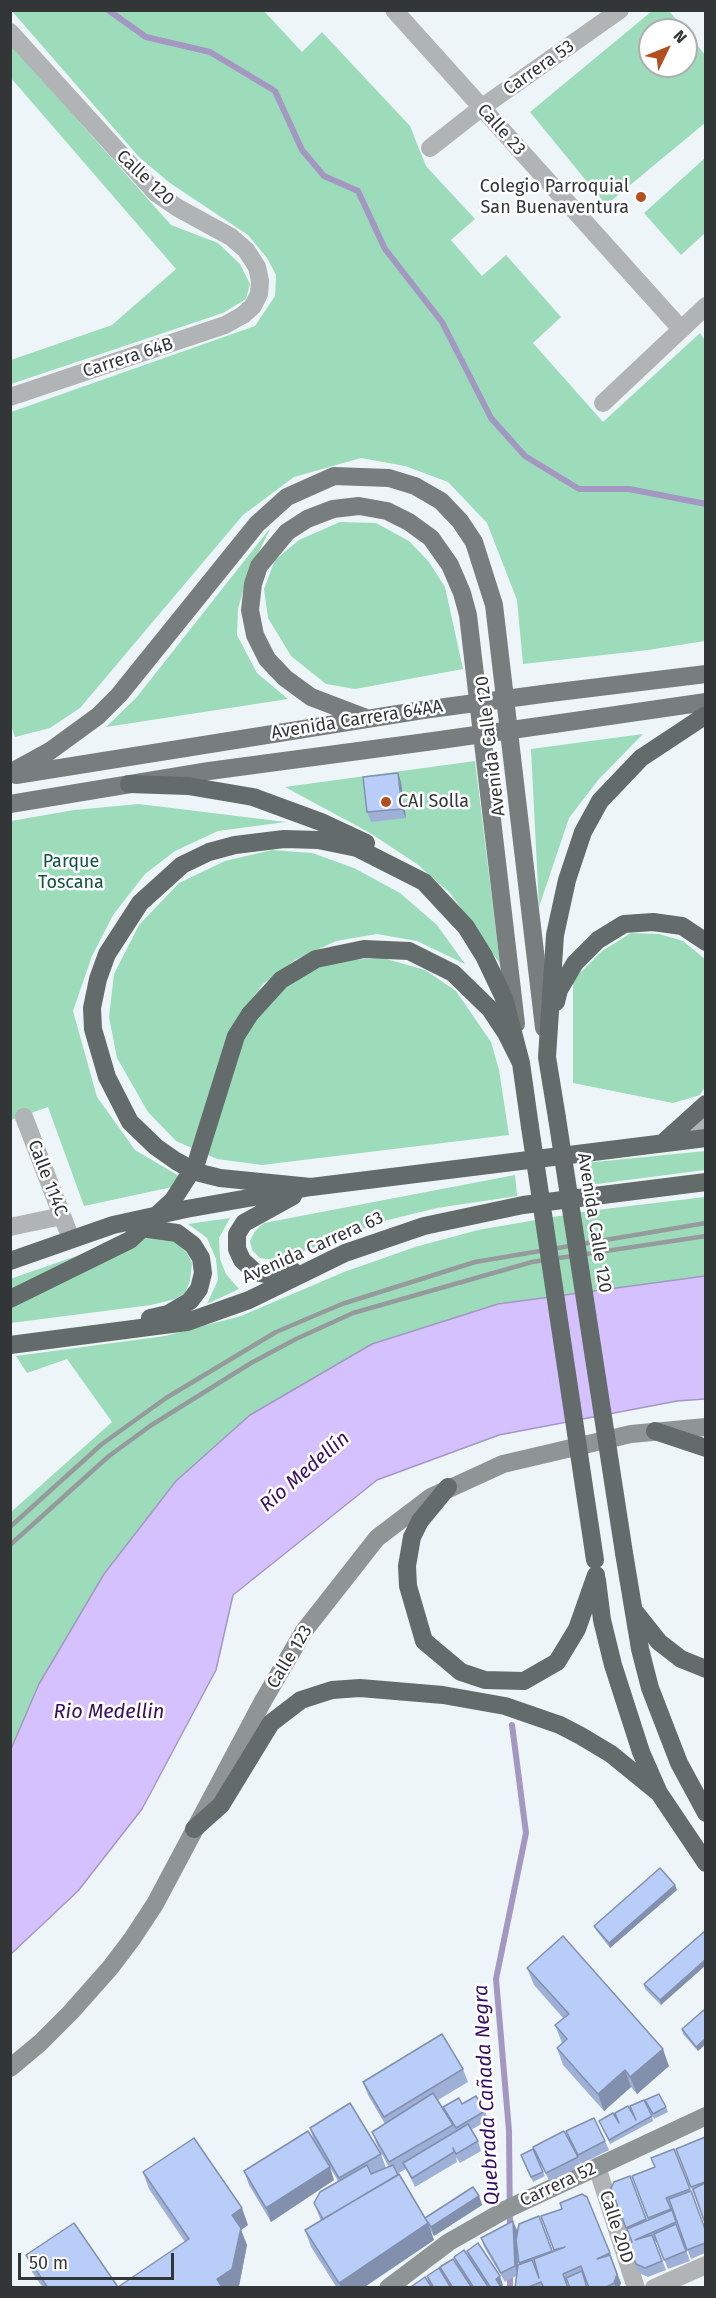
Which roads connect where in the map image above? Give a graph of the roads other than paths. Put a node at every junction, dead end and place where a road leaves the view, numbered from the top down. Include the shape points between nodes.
1 (394, 10) edge
2 (620, 10) edge
3 (10, 32) edge
4 (481, 108) junction
5 (430, 148) dead end
6 (705, 306) edge
7 (243, 315) joint
8 (681, 329) junction
9 (10, 397) edge
10 (603, 403) dead end
11 (705, 674) edge
12 (705, 702) edge
13 (705, 715) edge
14 (366, 718) junction
15 (10, 775) edge
16 (129, 784) junction
17 (10, 804) edge
18 (423, 882) junction
19 (705, 942) edge
20 (548, 1057) junction
21 (521, 1063) junction
22 (705, 1104) edge
23 (24, 1117) dead end
24 (705, 1122) edge
25 (705, 1138) edge
26 (665, 1141) junction
27 (705, 1182) edge
28 (311, 1187) junction
29 (62, 1216) junction
30 (113, 1225) junction
31 (10, 1227) edge
32 (71, 1239) junction
33 (10, 1262) edge
34 (311, 1269) junction
35 (10, 1299) edge
36 (66, 1336) junction
37 (10, 1345) edge
38 (705, 1427) edge
39 (655, 1431) junction
40 (705, 1448) edge
41 (448, 1487) junction
42 (595, 1567) junction
43 (633, 1610) junction
44 (705, 1669) edge
45 (659, 1794) junction
46 (705, 1813) edge
47 (194, 1829) junction
48 (705, 1863) edge
49 (10, 2068) edge
50 (705, 2116) edge
51 (597, 2167) junction
52 (705, 2265) edge
53 (388, 2288) edge
54 (636, 2288) edge
55 (654, 2288) edge

1 - 4 street, Calle 23
2 - 4 street, Carrera 53
3 - 7 street, Calle 120 via 156,193 246,250 257,267 260,281 259,294
4 - 5 street, Carrera 53
4 - 8 street, Calle 23
6 - 8 street
7 - 9 street, Carrera 64B via 225,325
8 - 10 street
11 - 14 main road, Avenida Carrera 64AA, bridge
12 - 16 main road, Avenida Carrera 64AA, bridge
13 - 20 highway via 641,758 600,801 583,832 555,935
14 - 15 main road, Avenida Carrera 64AA
14 - 21 main road, Avenida Calle 120 via 311,697 285,678 267,659 255,635 250,610 259,566 287,532 333,509 359,506 387,511 431,538 450,565 462,593 468,615
15 - 20 main road, Avenida Calle 120 via 98,716 119,695 257,524 287,498 334,476 389,478 415,486 441,501 474,542 494,605
16 - 17 main road, Avenida Carrera 64AA
16 - 18 highway via 188,786 258,799 372,846
18 - 21 highway via 466,927 484,956 504,998
18 - 28 highway via 357,848 318,840 284,839 235,845 182,865 161,882 140,903 107,954 92,1008 93,1029 107,1077 130,1122 156,1147 196,1172
19 - 20 highway via 682,926 653,922 624,924 598,940 575,963 559,990
20 - 43 highway, Avenida Calle 120, bridge
21 - 35 highway, Avenida Calle 120, bridge via 501,1025 473,990 453,973 409,951 363,949 316,959 281,980 236,1036 196,1164 173,1200 130,1240
21 - 42 highway, Avenida Calle 120, bridge
22 - 26 highway
23 - 29 street, Calle 114C
24 - 26 street
25 - 26 highway
26 - 28 highway
27 - 34 highway, Avenida Carrera 63 via 466,1216 388,1236
28 - 30 highway
28 - 34 highway via 244,1223 237,1234 242,1260 255,1272 270,1275
29 - 31 street
29 - 32 street, Calle 114C
30 - 32 highway
30 - 36 highway via 177,1233 193,1245 201,1258 199,1288 190,1301 168,1314
32 - 33 highway
34 - 36 highway, Avenida Carrera 63 via 249,1300 187,1322
36 - 37 highway, Avenida Carrera 63
38 - 39 main road, Calle 123
39 - 40 highway
39 - 41 main road, Calle 123 via 594,1441 503,1464
41 - 42 highway via 412,1536 408,1586 424,1641 461,1672 485,1680 524,1681 557,1662 577,1629
41 - 47 main road, Calle 123 via 377,1538 334,1590 304,1631
42 - 45 highway, Avenida Calle 120 via 613,1665
43 - 44 highway via 659,1642 681,1659
43 - 46 highway, Avenida Calle 120 via 663,1726
45 - 47 highway via 611,1754 581,1736 505,1706 443,1695 360,1688 332,1690 301,1700 271,1723 221,1805
45 - 48 highway
47 - 49 main road, Calle 123 via 155,1904 110,1968 40,2043
50 - 51 main road, Carrera 52
51 - 53 main road, Carrera 52 via 506,2209 449,2242
51 - 54 street, Calle 20D
52 - 55 street

